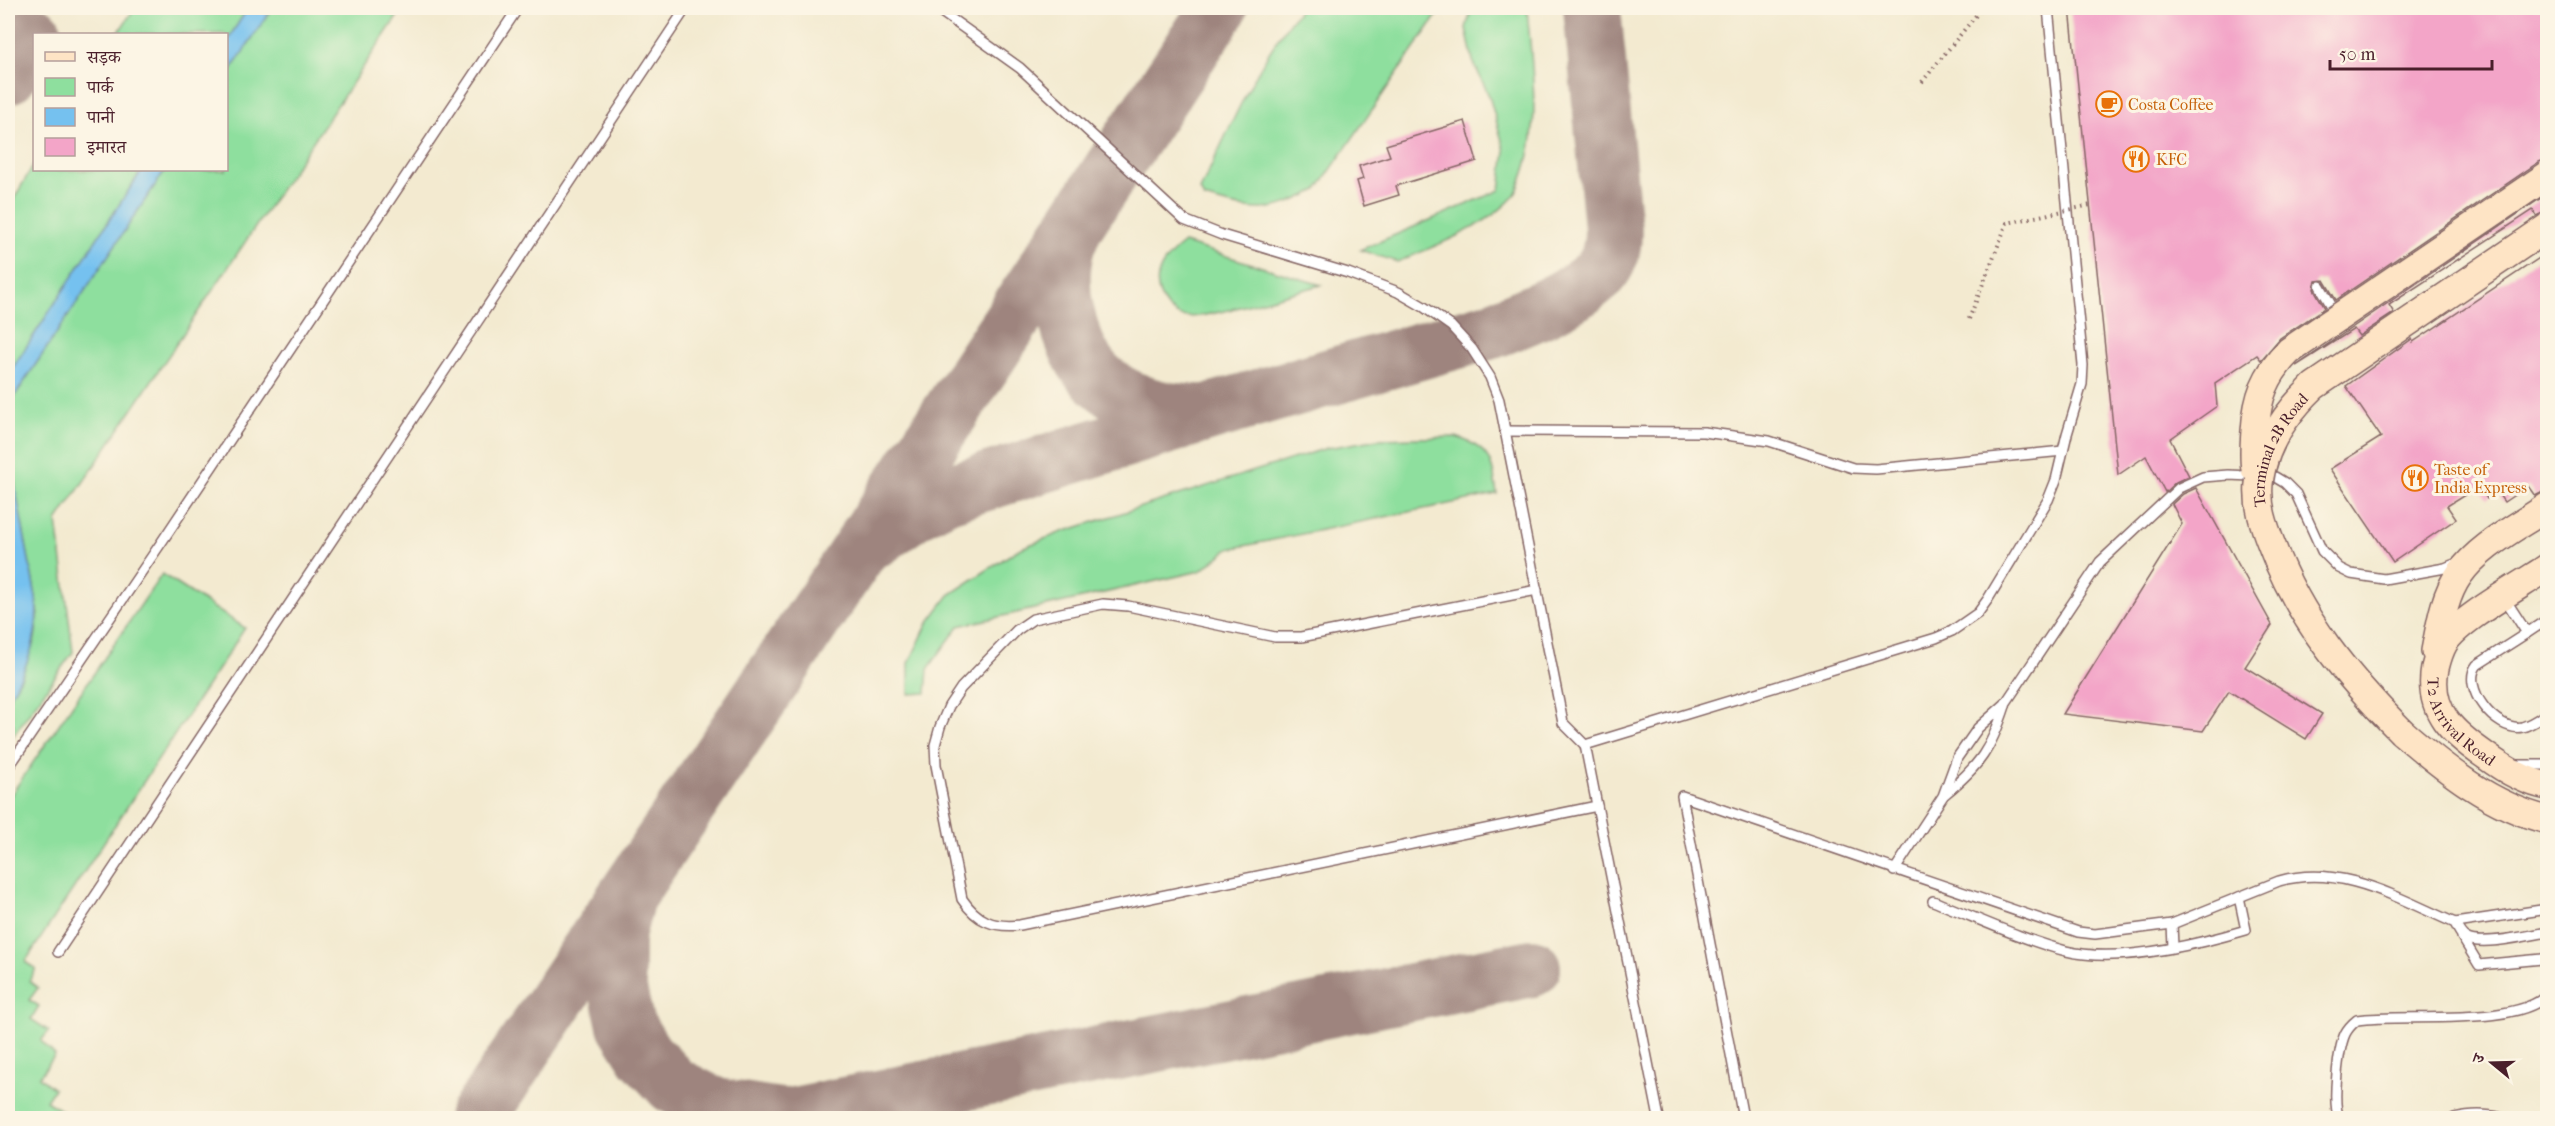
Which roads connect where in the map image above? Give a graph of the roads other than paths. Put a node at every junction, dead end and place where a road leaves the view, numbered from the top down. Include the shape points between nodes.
1 (518, 8) edge
2 (686, 8) edge
3 (936, 8) edge
4 (2049, 8) edge
5 (2547, 175) edge
6 (2547, 227) edge
7 (2320, 286) dead end
8 (2338, 317) junction
9 (1505, 431) junction
10 (2063, 451) junction
11 (2260, 503) junction
12 (2547, 507) edge
13 (2481, 552) junction
14 (2547, 567) edge
15 (1537, 590) junction
16 (2504, 597) junction
17 (2547, 619) edge
18 (2527, 633) junction
19 (2433, 682) junction
20 (2005, 704) junction
21 (2547, 713) edge
22 (1585, 745) junction
23 (2547, 765) edge
24 (2500, 766) junction
25 (8, 768) edge
26 (2547, 786) edge
27 (1943, 796) junction
28 (1597, 806) junction
29 (2547, 820) edge
30 (1894, 871) junction
31 (2239, 897) junction
32 (1933, 902) dead end
33 (2547, 909) edge
34 (2455, 923) junction
35 (2172, 924) junction
36 (2547, 932) edge
37 (2461, 934) junction
38 (2173, 947) junction
39 (58, 952) dead end
40 (2547, 956) edge
41 (2547, 994) edge
42 (1659, 1119) edge
43 (1743, 1119) edge
44 (2339, 1119) edge
45 (2454, 1119) edge
46 (2503, 1119) edge

1 - 25 lane
2 - 39 lane
3 - 9 lane via 1020,68 1184,220 1398,292 1451,326 1490,377
4 - 10 lane via 2083,365 2082,384
5 - 8 main road, bridge
6 - 11 main road, Terminal 2B Road, bridge via 2314,386 2280,426 2267,452 2259,483
7 - 8 lane
8 - 11 main road, bridge via 2289,351 2266,378 2256,409 2253,459
9 - 10 lane via 1704,432 1769,441 1845,466 1876,469
9 - 15 lane
10 - 22 lane via 2048,500 1988,599 1978,613 1952,632
11 - 29 main road, Terminal 2B Road, bridge via 2276,558 2292,593 2323,644 2375,706 2436,761 2472,786 2529,816
12 - 13 main road
13 - 19 main road via 2458,576 2450,591 2435,651
13 - 20 lane via 2445,568 2384,579 2351,574 2322,551 2296,494 2285,483 2275,477 2203,477 2179,488 2100,562
14 - 16 main road, T2 Arrival Road
15 - 22 lane via 1563,723
15 - 28 lane via 1301,638 1275,637 1103,604 1033,619 1017,630 961,688 949,706 935,745 962,899 985,922 1020,925
16 - 18 lane
16 - 19 main road, T2 Arrival Road via 2455,629 2436,662
17 - 18 lane
18 - 21 lane via 2477,666 2472,685 2493,717 2507,726 2523,727
19 - 24 main road, T2 Arrival Road via 2435,701 2443,719
20 - 27 lane via 1967,743
20 - 27 lane via 1994,739 1973,771
22 - 28 lane
23 - 24 lane
24 - 26 main road, T2 Arrival Road
27 - 30 lane
28 - 42 lane
30 - 35 lane via 2078,932 2096,934
30 - 43 lane via 1682,796
31 - 34 lane via 2292,877 2330,876 2352,880
31 - 35 lane
31 - 38 lane via 2246,930
32 - 38 lane via 2067,951 2114,956
33 - 34 lane
34 - 37 lane
35 - 38 lane
36 - 37 lane via 2475,941
37 - 40 lane via 2479,965
41 - 44 lane via 2533,1006 2502,1014 2357,1020 2342,1044 2336,1097
45 - 46 lane via 2471,1114

